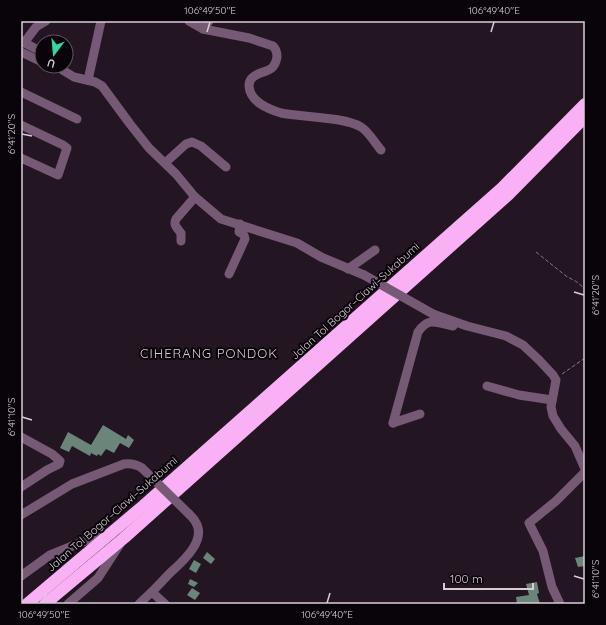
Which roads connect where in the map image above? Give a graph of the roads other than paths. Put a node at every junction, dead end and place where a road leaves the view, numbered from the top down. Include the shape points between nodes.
1 (46, 21) edge
2 (101, 21) edge
3 (189, 21) edge
4 (209, 21) edge
5 (203, 29) junction
6 (23, 42) edge
7 (34, 48) edge
8 (21, 52) edge
9 (34, 58) edge
10 (68, 74) edge
11 (88, 80) junction
12 (21, 92) edge
13 (585, 104) edge
14 (585, 116) edge
15 (77, 119) dead end
16 (21, 125) edge
17 (381, 150) dead end
18 (21, 158) edge
19 (165, 163) junction
20 (226, 167) dead end
21 (195, 197) junction
22 (240, 224) junction
23 (181, 241) dead end
24 (375, 250) dead end
25 (348, 269) junction
26 (229, 274) dead end
27 (467, 326) junction
28 (486, 386) dead end
29 (552, 400) junction
30 (420, 414) dead end
31 (21, 437) edge
32 (585, 471) edge
33 (21, 487) edge
34 (21, 515) edge
35 (105, 538) junction
36 (124, 538) junction
37 (21, 576) edge
38 (152, 592) junction
39 (26, 604) edge
40 (45, 604) edge
41 (68, 604) edge
42 (139, 604) edge
43 (165, 604) edge
44 (560, 604) edge

1 - 6 street via 36,27
2 - 11 street
3 - 5 street
4 - 5 street
5 - 17 street via 249,38 276,49 277,57 273,66 250,82 252,94 261,104 281,113 340,120 360,126
6 - 7 street
8 - 9 street
10 - 11 street
11 - 19 street via 106,90 137,133
12 - 15 street
13 - 35 highway, Jalan Tol Bogor–Ciawi–Sukabumi via 502,188
14 - 36 highway, Jalan Tol Bogor–Ciawi–Sukabumi via 508,195
16 - 18 street via 67,148 58,175
19 - 20 street via 186,144 192,142 201,146
19 - 21 street
21 - 22 street via 221,218
21 - 23 street via 174,222 181,233
22 - 25 street via 297,243
22 - 26 street via 239,232 245,239
24 - 25 street
25 - 27 street, bridge via 364,275 433,314
27 - 29 street via 506,336 539,360 556,380
27 - 30 street via 427,322 418,332 392,423
28 - 29 street
29 - 32 street via 554,420 575,446
31 - 33 street via 60,461
32 - 44 street via 556,501 529,523 543,551 552,587
34 - 38 street, bridge via 72,484 124,464 136,464 189,514 198,527 195,546
35 - 37 street via 102,534 50,555
35 - 39 highway, Jalan Tol Bogor–Ciawi–Sukabumi
36 - 40 highway, Jalan Tol Bogor–Ciawi–Sukabumi
36 - 41 street via 98,578
38 - 42 street
38 - 43 street

